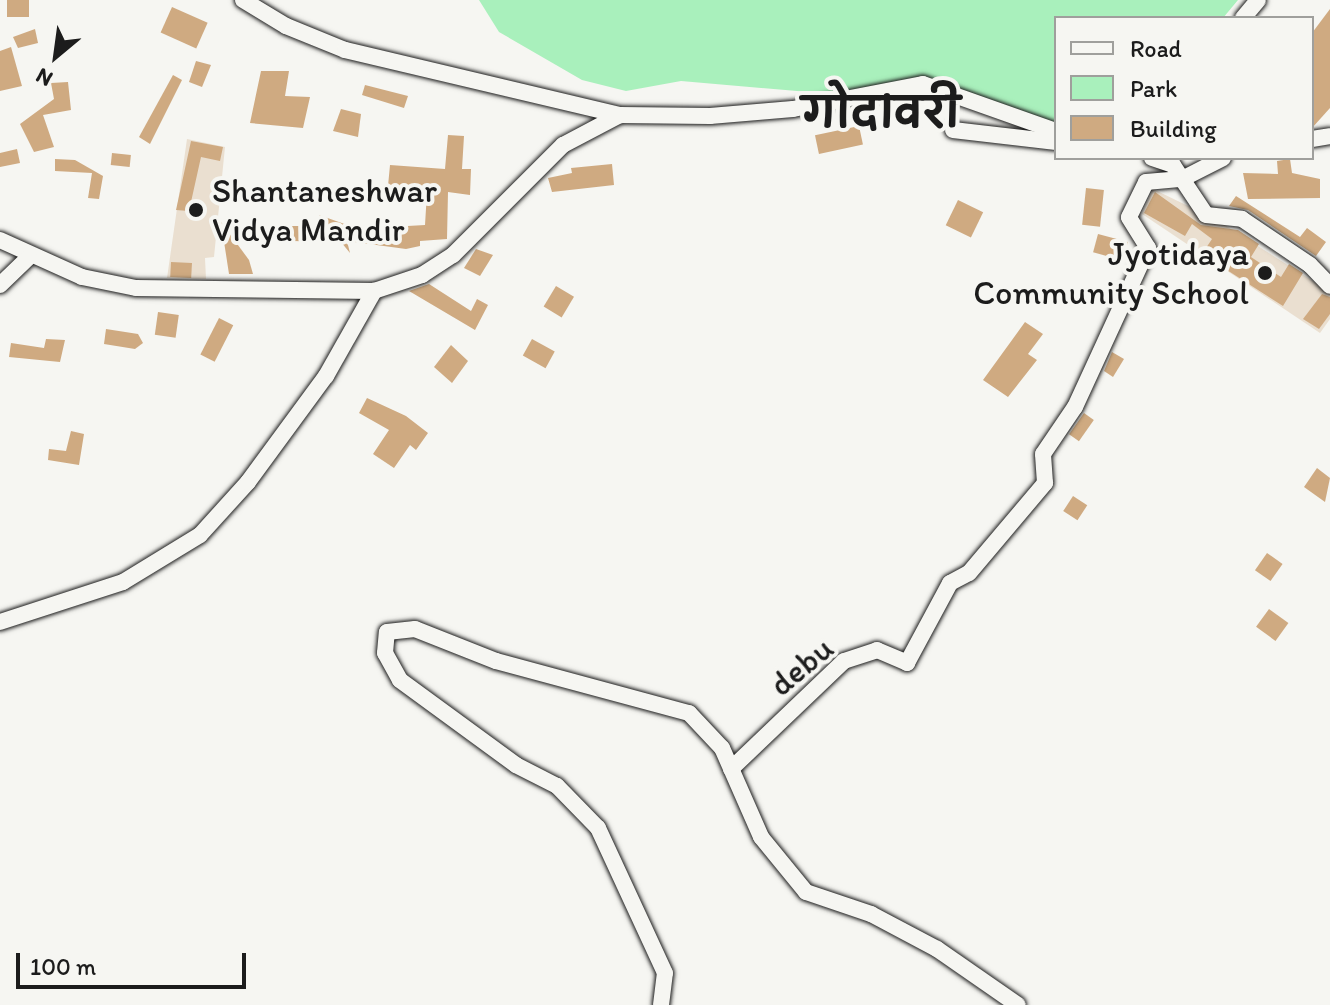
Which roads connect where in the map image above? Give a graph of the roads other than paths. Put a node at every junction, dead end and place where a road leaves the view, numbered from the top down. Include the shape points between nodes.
1 (243, 0) edge
2 (1258, 0) edge
3 (1245, 16) edge
4 (620, 115) junction
5 (953, 130) dead end
6 (1054, 130) edge
7 (1054, 142) edge
8 (1158, 160) edge
9 (1219, 160) edge
10 (1182, 179) junction
11 (0, 240) edge
12 (29, 257) junction
13 (0, 285) edge
14 (1330, 286) edge
15 (374, 291) junction
16 (0, 622) edge
17 (731, 769) junction
18 (661, 1005) edge
19 (1018, 1005) edge

1 - 4 street via 286,26 345,50
2 - 3 street
4 - 6 street via 710,116 793,109 923,84
4 - 15 street via 563,145 453,255 422,275
5 - 7 street
8 - 10 street via 1173,165
9 - 10 street
10 - 14 street via 1206,215 1242,219 1310,265
10 - 17 street, debu via 1146,182 1129,217 1148,248 1075,407 1043,454 1045,483 969,573 950,583 907,663 877,650 844,661
11 - 12 street
12 - 13 street
12 - 15 street via 82,277 136,288
15 - 16 street via 326,376 248,482 200,535 123,582
17 - 18 street via 722,748 689,713 496,661 415,629 387,632 385,653 400,680 516,765 557,786 598,828 665,973
17 - 19 street via 761,837 806,892 871,914 911,935

